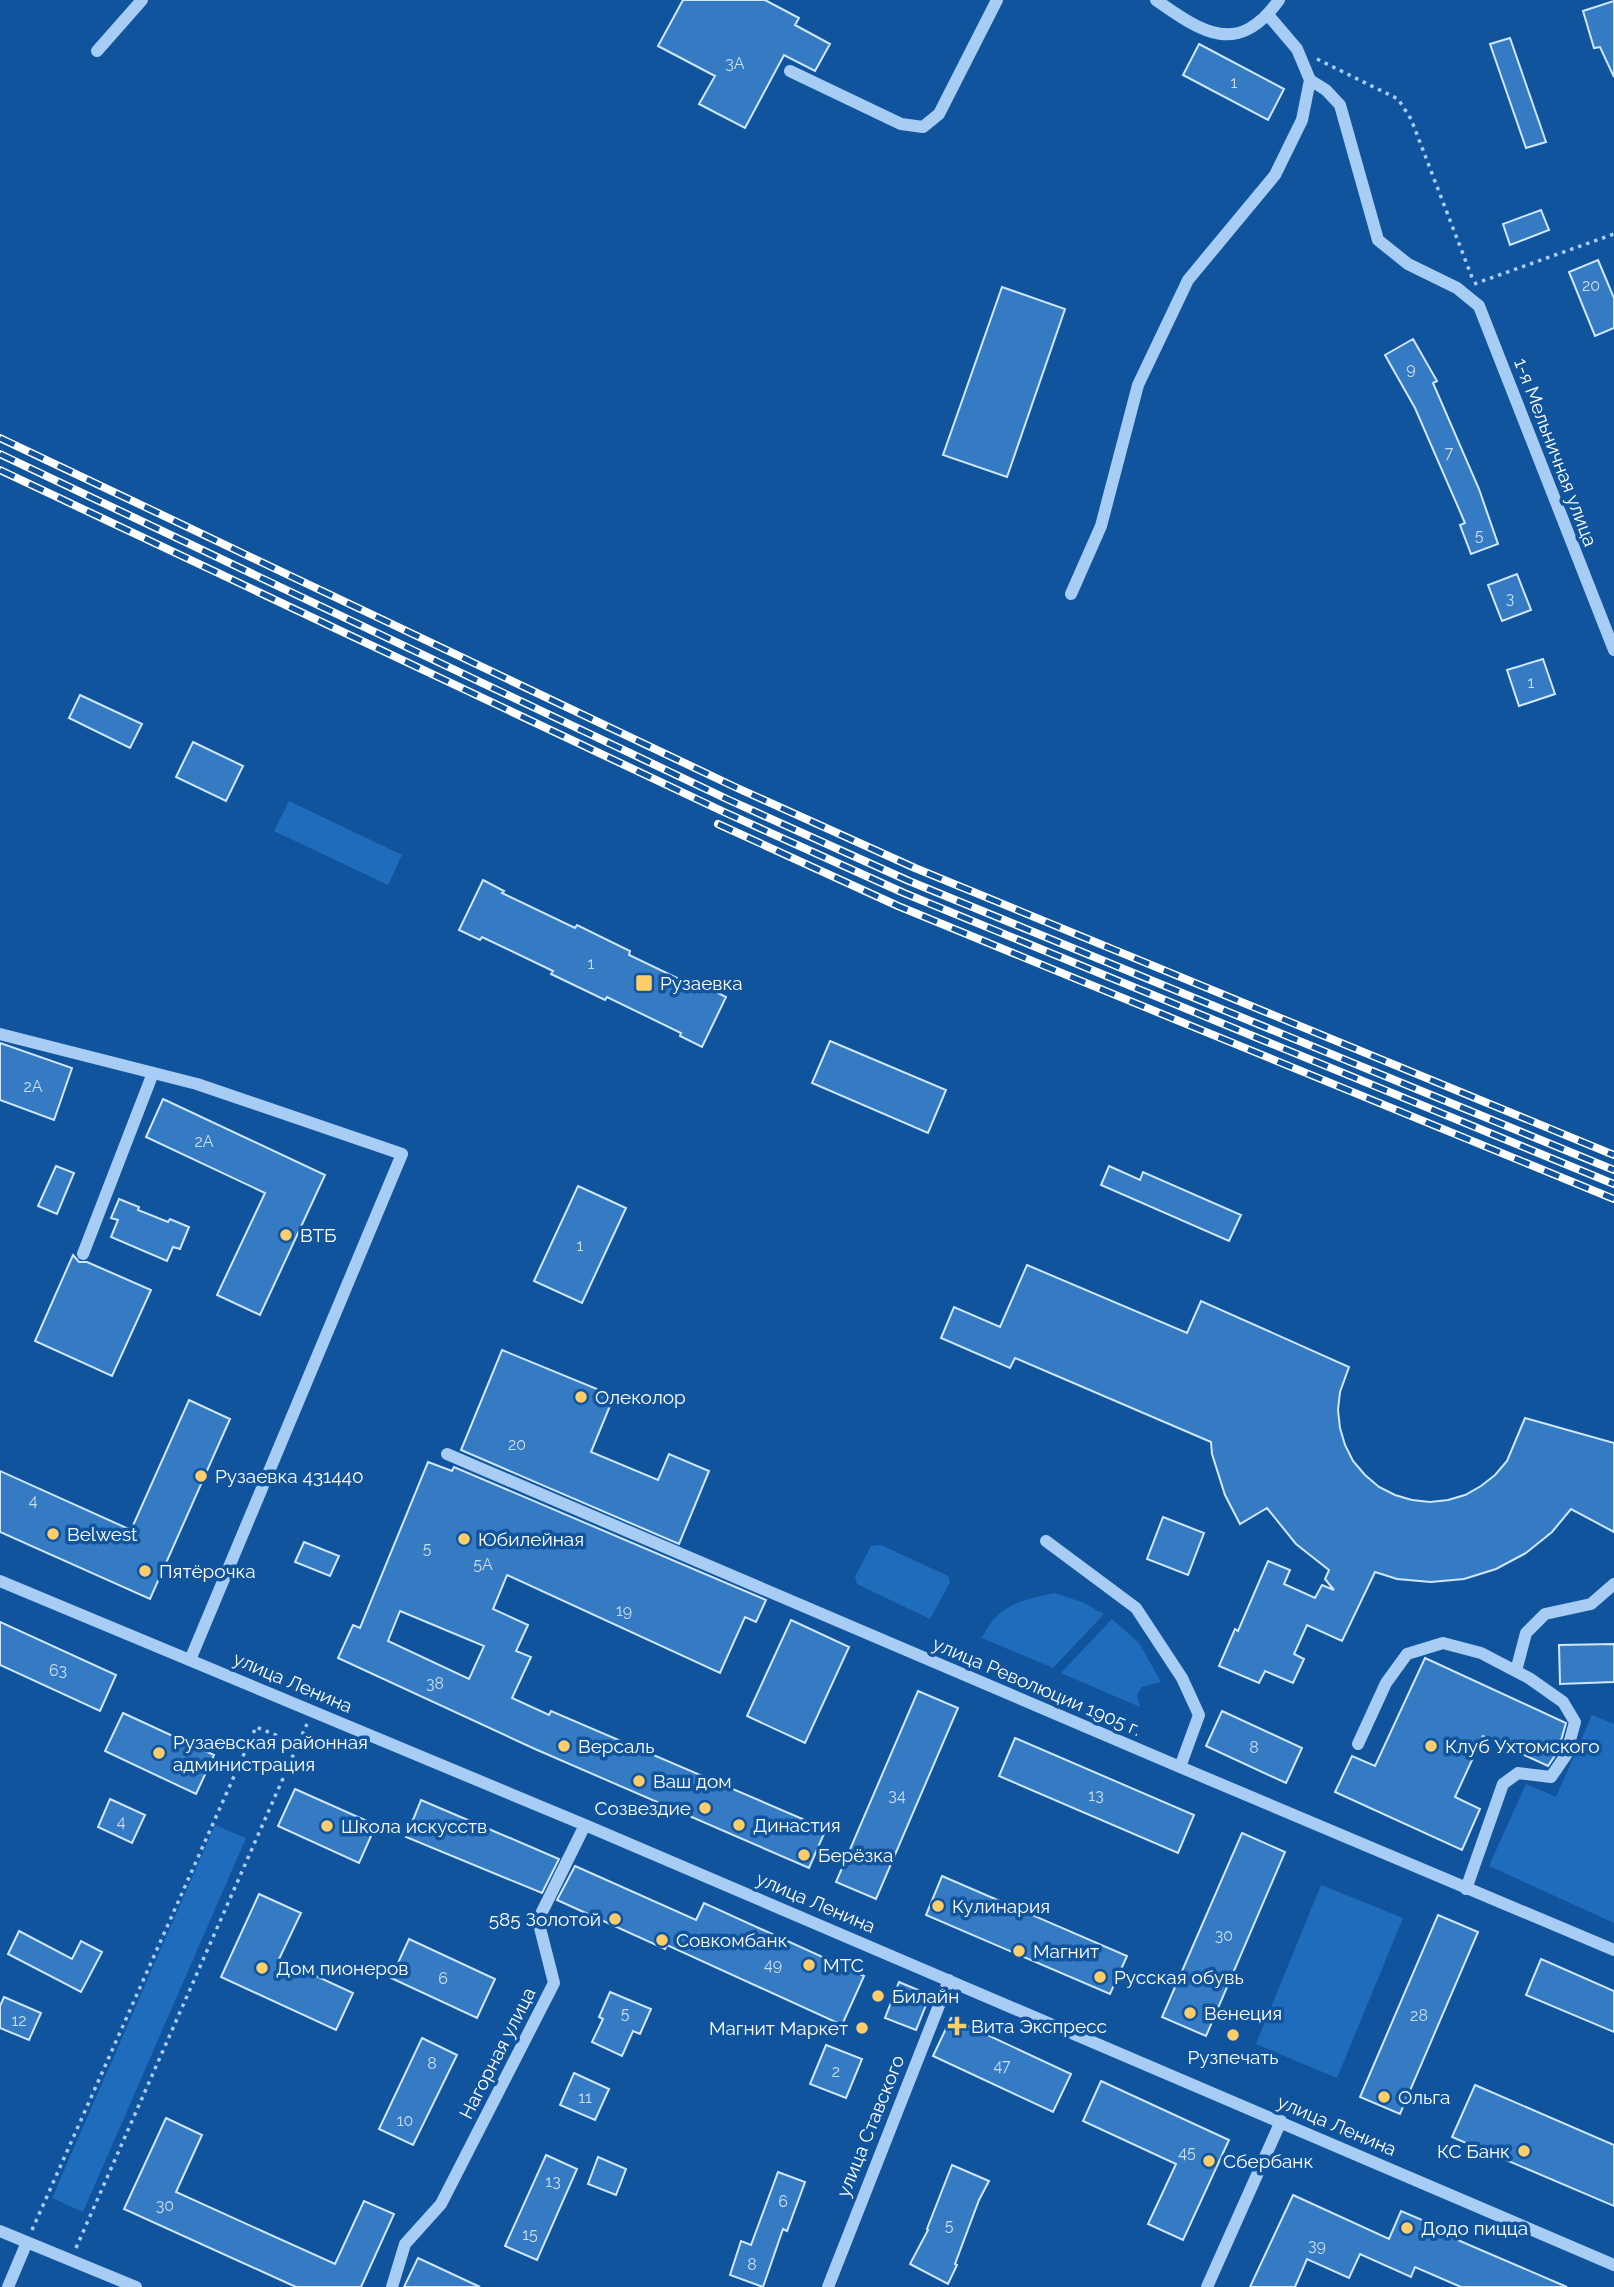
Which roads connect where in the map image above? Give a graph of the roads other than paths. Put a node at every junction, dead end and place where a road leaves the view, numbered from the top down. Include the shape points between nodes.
1 (142, 0) edge
2 (997, 0) edge
3 (1156, 0) edge
4 (1279, 0) edge
5 (1268, 15) junction
6 (97, 51) dead end
7 (790, 71) dead end
8 (1310, 80) junction
9 (1071, 594) dead end
10 (1614, 650) edge
11 (0, 1034) edge
12 (153, 1073) junction
13 (83, 1254) dead end
14 (447, 1454) dead end
15 (1046, 1541) dead end
16 (0, 1581) edge
17 (1614, 1584) edge
18 (190, 1660) junction
19 (1516, 1671) junction
20 (1357, 1744) dead end
21 (1180, 1767) junction
22 (584, 1825) junction
23 (1466, 1889) junction
24 (1614, 1950) edge
25 (949, 1980) junction
26 (1281, 2121) junction
27 (0, 2231) edge
28 (27, 2242) junction
29 (1614, 2264) edge
30 (8, 2287) edge
31 (136, 2287) edge
32 (392, 2287) edge
33 (828, 2287) edge
34 (1207, 2287) edge

1 - 6 street
2 - 7 street via 939,114 923,127 901,124
3 - 5 street via 1189,23 1227,36 1250,30
4 - 5 street
5 - 8 street via 1297,49
8 - 9 street via 1303,120 1275,175 1188,280 1138,386 1101,526
8 - 10 street, 1-я Мельничная улица via 1340,105 1378,240 1408,264 1457,288 1479,306
11 - 12 street
12 - 13 street
12 - 18 street via 402,1154
14 - 21 street, улица Революции 1905 г.
15 - 21 street via 1136,1608 1182,1678 1199,1715
16 - 18 street, улица Ленина
17 - 19 street via 1591,1604 1545,1614 1525,1633
18 - 22 street, улица Ленина
19 - 20 street via 1482,1653 1443,1643 1407,1654 1386,1683
19 - 23 street via 1563,1702 1575,1722 1566,1755 1551,1777 1518,1773 1503,1784
21 - 23 street, улица Революции 1905 г.
22 - 25 street, улица Ленина
22 - 32 street, Нагорная улица via 538,1920 554,1983 441,2204 405,2244
23 - 24 street, улица Революции 1905 г.
25 - 26 street, улица Ленина
25 - 33 street, улица Ставского
26 - 29 street, улица Ленина
26 - 34 street
27 - 28 street
28 - 30 street
28 - 31 street

